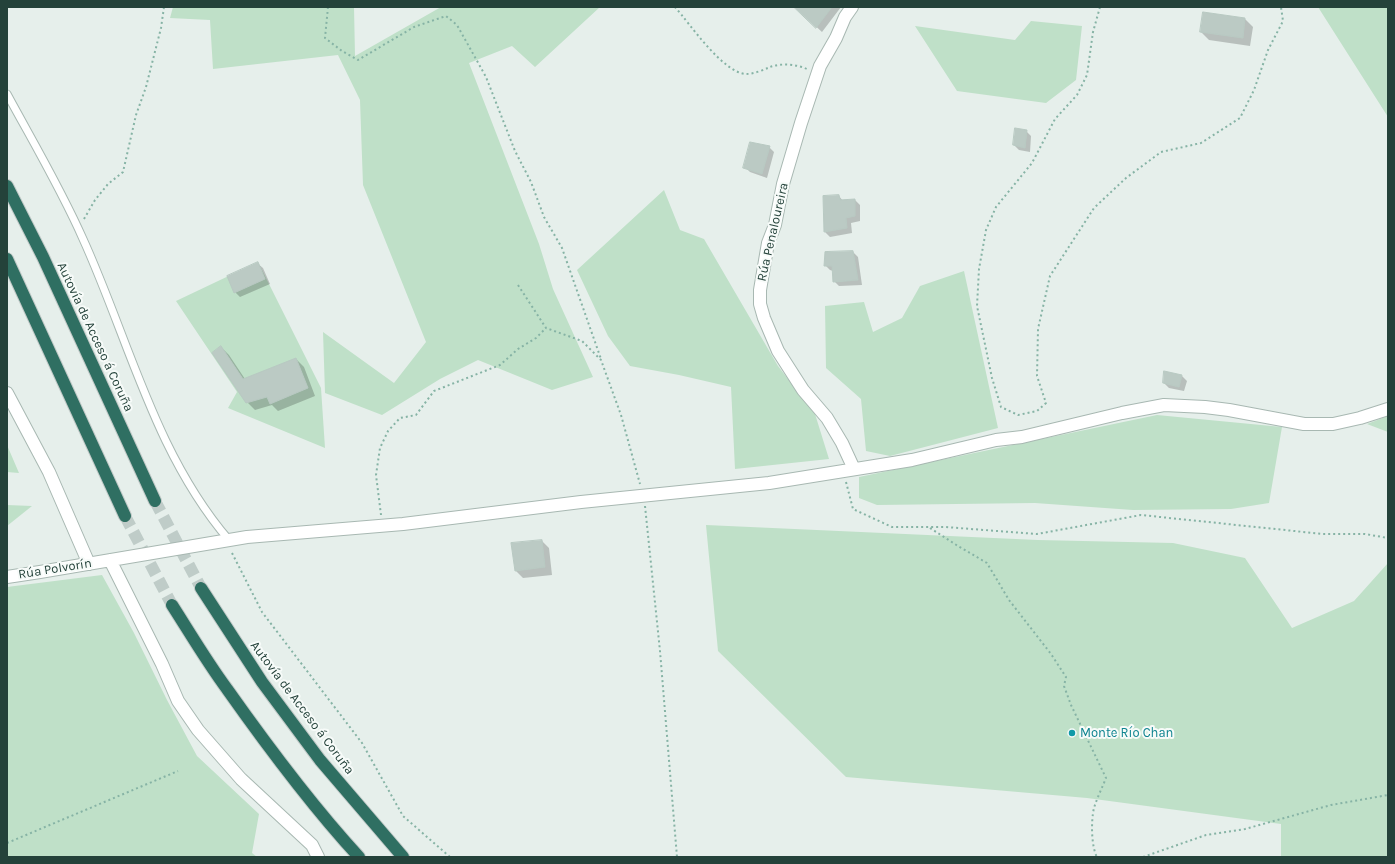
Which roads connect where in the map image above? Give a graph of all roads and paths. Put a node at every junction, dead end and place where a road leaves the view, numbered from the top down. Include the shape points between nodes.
1 (164, 7) edge
2 (328, 7) edge
3 (675, 7) edge
4 (852, 7) edge
5 (1100, 7) edge
6 (1247, 7) edge
7 (1263, 7) edge
8 (1281, 7) edge
9 (817, 76) junction
10 (7, 94) edge
11 (7, 186) edge
12 (84, 239) junction
13 (7, 259) edge
14 (518, 285) dead end
15 (546, 328) junction
16 (602, 360) dead end
17 (7, 393) edge
18 (1388, 409) edge
19 (849, 470) junction
20 (644, 496) junction
21 (155, 501) tunnel mouth
22 (125, 516) tunnel mouth
23 (382, 526) junction
24 (929, 527) junction
25 (1388, 538) edge
26 (229, 540) junction
27 (232, 553) dead end
28 (106, 561) junction
29 (89, 564) junction
30 (7, 577) edge
31 (201, 588) tunnel mouth
32 (172, 605) tunnel mouth
33 (178, 771) dead end
34 (1388, 795) edge
35 (7, 843) edge
36 (318, 857) edge
37 (359, 857) edge
38 (403, 857) edge
39 (450, 857) edge
40 (677, 857) edge
41 (1097, 857) edge
42 (1143, 857) edge

1 - 12 path via 146,87 136,115 122,172 108,184 84,219
2 - 16 path via 325,38 342,52 358,60 414,27 446,16 457,25 486,77 544,217 562,248
3 - 9 path via 711,50 734,70 746,74 773,66 800,66
4 - 9 street, Rúa Penaloureira
5 - 8 path via 1093,32 1087,75 1077,95 1055,119 1032,163 996,206 986,230 979,269 977,306 992,378 1001,407 1018,415 1037,411 1046,403 1038,376 1038,329 1050,276 1094,208 1126,178 1161,152 1201,143 1240,118 1283,21
6 - 7 path
9 - 19 street, Rúa Penaloureira via 791,153 775,225 768,243 760,304 778,351 842,443
10 - 12 lane
11 - 21 highway, Autovía de Acceso á Coruña
12 - 26 lane via 158,425 190,484 214,522
13 - 22 highway
14 - 15 path
15 - 20 path via 582,341 601,360 621,415
15 - 23 path via 500,365 434,391 416,415 400,418 388,432 380,448 376,475
17 - 29 street via 49,472
18 - 19 street, Rúa Polvorín via 1333,424 1304,424 1229,410 1164,405 912,460
19 - 20 street, Rúa Polvorín via 769,483
19 - 24 path via 853,510 892,527
20 - 23 street, Rúa Polvorín
20 - 40 path
23 - 26 street, Rúa Polvorín via 281,533
24 - 25 path via 1037,534 1141,515 1323,534 1365,534
24 - 41 path via 987,562 1009,600 1066,677 1064,686 1071,705 1106,778 1094,809 1092,835
26 - 28 street, Rúa Polvorín
27 - 39 path via 262,612 362,743 403,816
28 - 29 street, Rúa Polvorín
28 - 36 street via 162,664 178,701 198,730 241,779 312,845
29 - 30 street, Rúa Polvorín
31 - 38 highway, Autovía de Acceso á Coruña via 262,682 320,760
32 - 37 highway via 226,688 287,771
33 - 35 path
34 - 42 path via 1331,805 1245,829 1206,835

